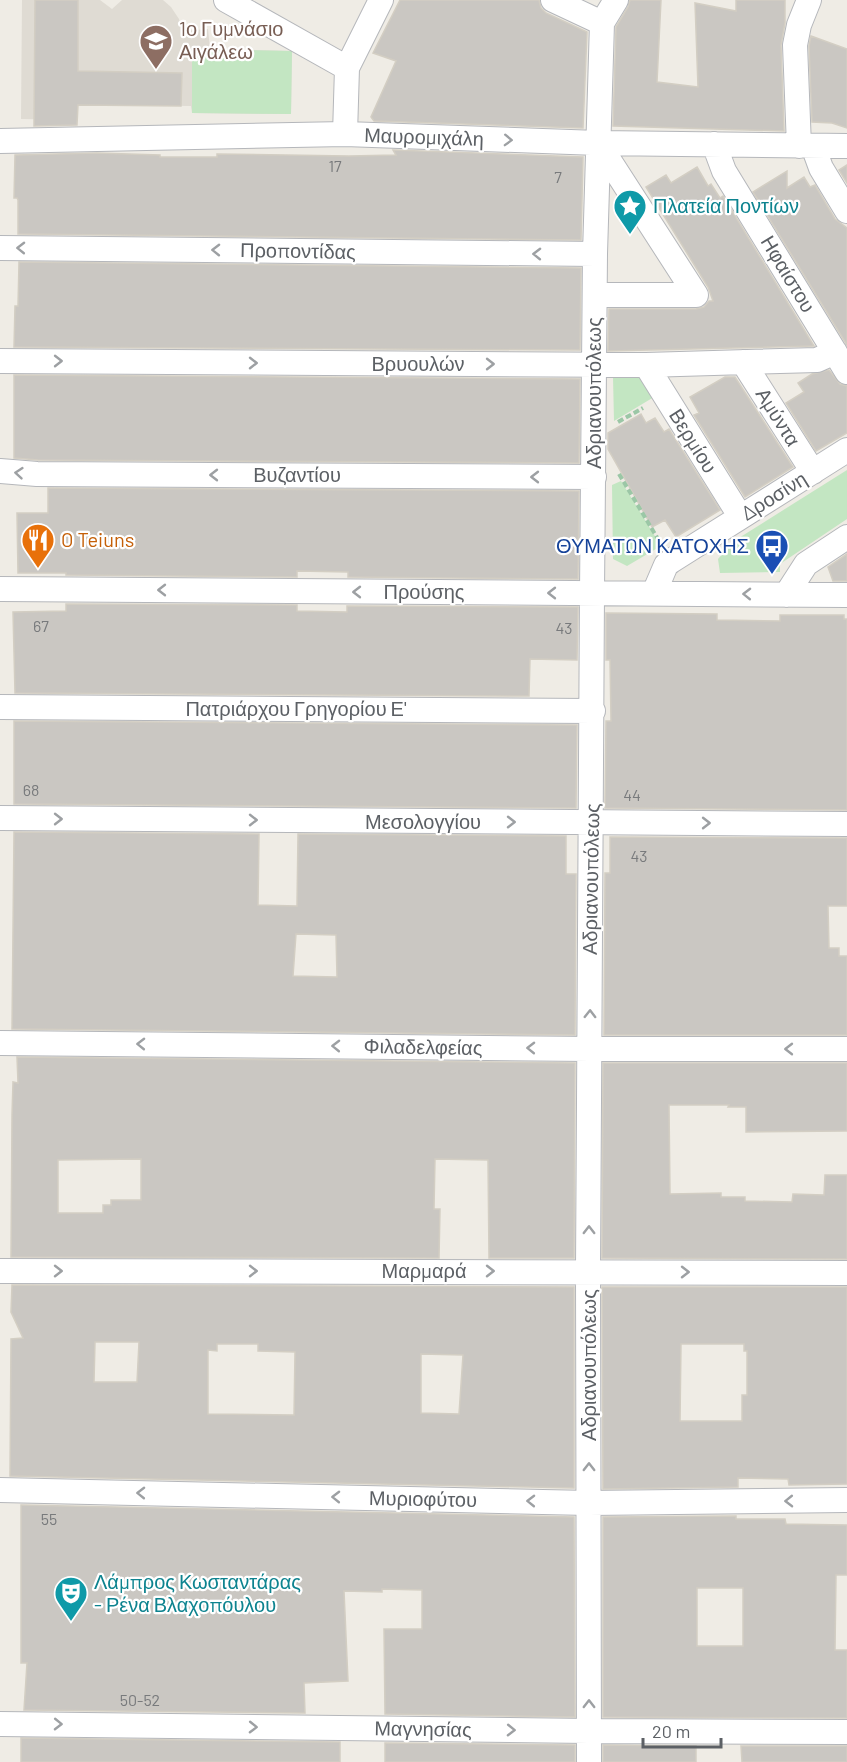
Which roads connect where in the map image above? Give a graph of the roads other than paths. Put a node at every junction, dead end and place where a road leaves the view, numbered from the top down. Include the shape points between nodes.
1 (226, 0) edge
2 (381, 0) edge
3 (553, 0) edge
4 (616, 0) edge
5 (808, 0) edge
6 (602, 23) junction
7 (346, 68) junction
8 (345, 134) junction
9 (0, 141) edge
10 (598, 143) junction
11 (714, 144) junction
12 (806, 146) junction
13 (847, 146) edge
14 (847, 211) edge
15 (0, 248) edge
16 (595, 254) junction
17 (595, 295) junction
18 (0, 361) edge
19 (743, 362) junction
20 (841, 362) edge
21 (595, 364) junction
22 (646, 365) junction
23 (847, 450) edge
24 (594, 456) junction
25 (0, 471) edge
26 (813, 472) junction
27 (740, 516) junction
28 (847, 537) edge
29 (0, 590) edge
30 (592, 593) junction
31 (654, 593) junction
32 (786, 595) junction
33 (847, 595) edge
34 (0, 707) edge
35 (593, 711) junction
36 (0, 818) edge
37 (592, 823) junction
38 (847, 824) edge
39 (0, 1043) edge
40 (590, 1049) junction
41 (847, 1049) edge
42 (0, 1271) edge
43 (588, 1271) junction
44 (847, 1273) edge
45 (0, 1491) edge
46 (847, 1500) edge
47 (589, 1503) junction
48 (0, 1724) edge
49 (590, 1731) junction
50 (847, 1732) edge
51 (589, 1762) edge

1 - 7 street
2 - 7 street
3 - 6 street
4 - 6 street, Αδριανουπόλεως
5 - 12 street via 795,45
6 - 10 street, Αδριανουπόλεως
7 - 8 street
8 - 9 street, Μαυρομιχάλη
8 -> 10 street, Μαυρομιχάλη
10 - 11 street, Μαυρομιχάλη
10 - 16 street, Αδριανουπόλεως
10 - 17 street via 696,295
11 - 12 street, Μαυρομιχάλη
11 - 20 street, Ηφαίστου via 724,171
12 - 13 street, Μαυρομιχάλη
12 - 14 street
16 -> 15 street, Προποντίδας
16 - 17 street, Αδριανουπόλεως
17 - 21 street, Αδριανουπόλεως
18 -> 21 street, Βρυουλών
19 - 20 street, Βρυουλών
19 - 22 street, Βρυουλών
19 - 26 street, Αμύντα
21 - 22 street, Βρυουλών
21 - 24 street, Αδριανουπόλεως
22 - 27 street, Βερμίου
23 - 26 street, Δροσίνη
24 -> 25 street, Βυζαντίου via 37,474
24 - 30 street, Αδριανουπόλεως
26 - 27 street, Δροσίνη
27 - 31 street, Δροσίνη via 666,565
28 - 32 street via 806,564
30 -> 29 street, Προύσης
30 - 31 street, Προύσης
30 - 35 street, Αδριανουπόλεως
32 -> 31 street, Προύσης
32 - 33 street, Προύσης
34 - 35 street, Πατριάρχου Γρηγορίου Ε'
35 - 37 street, Αδριανουπόλεως
36 -> 37 street, Μεσολογγίου
37 -> 38 street, Μεσολογγίου
40 -> 37 street, Αδριανουπόλεως
40 -> 39 street, Φιλαδελφείας
41 -> 40 street, Φιλαδελφείας
43 -> 40 street, Αδριανουπόλεως
42 -> 43 street, Μαρμαρά
43 -> 44 street, Μαρμαρά
47 -> 43 street, Αδριανουπόλεως
47 -> 45 street, Μυριοφύτου
46 -> 47 street, Μυριοφύτου
49 -> 47 street, Αδριανουπόλεως
48 -> 49 street, Μαγνησίας
49 - 50 street, Μαγνησίας
49 - 51 street, Αδριανουπόλεως

